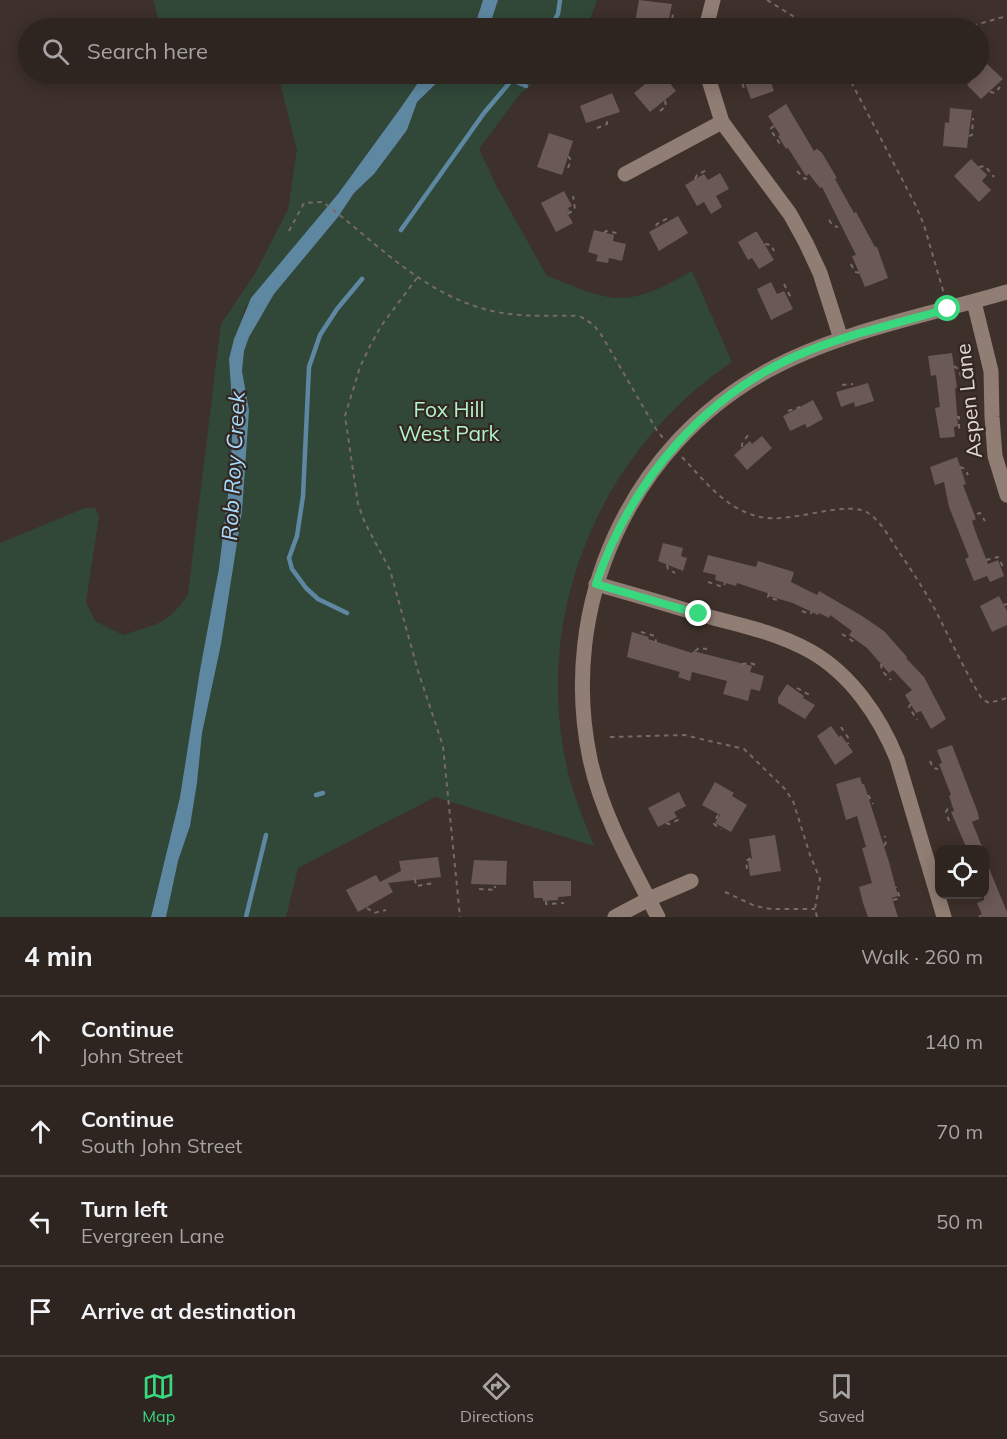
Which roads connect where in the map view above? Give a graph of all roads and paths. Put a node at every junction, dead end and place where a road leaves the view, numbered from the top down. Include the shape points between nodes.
1 (712, 0) edge
2 (767, 0) edge
3 (673, 13) dead end
4 (1007, 16) edge
5 (672, 18) edge
6 (708, 18) edge
7 (796, 18) edge
8 (989, 21) edge
9 (709, 84) edge
10 (742, 84) edge
11 (852, 84) edge
12 (1000, 87) dead end
13 (747, 90) dead end
14 (990, 93) dead end
15 (665, 100) dead end
16 (660, 111) dead end
17 (973, 118) dead end
18 (606, 121) dead end
19 (722, 122) junction
20 (774, 126) dead end
21 (597, 128) dead end
22 (969, 136) dead end
23 (780, 144) dead end
24 (568, 156) dead end
25 (979, 167) dead end
26 (568, 168) dead end
27 (709, 169) dead end
28 (797, 171) dead end
29 (625, 174) dead end
30 (811, 177) dead end
31 (994, 177) dead end
32 (695, 179) dead end
33 (573, 196) dead end
34 (568, 214) dead end
35 (670, 217) dead end
36 (829, 220) dead end
37 (656, 226) dead end
38 (838, 227) dead end
39 (289, 231) dead end
40 (604, 233) dead end
41 (621, 234) dead end
42 (765, 244) dead end
43 (774, 251) dead end
44 (851, 264) dead end
45 (860, 273) dead end
46 (417, 278) junction
47 (784, 284) dead end
48 (1007, 292) edge
49 (944, 297) dead end
50 (788, 300) dead end
51 (974, 302) junction
52 (841, 339) junction
53 (954, 366) dead end
54 (962, 379) dead end
55 (853, 384) dead end
56 (842, 385) dead end
57 (800, 407) dead end
58 (788, 411) dead end
59 (957, 417) dead end
60 (750, 432) dead end
61 (960, 432) dead end
62 (672, 447) junction
63 (742, 447) dead end
64 (960, 467) dead end
65 (968, 475) dead end
66 (1007, 495) edge
67 (977, 514) dead end
68 (985, 521) dead end
69 (986, 560) dead end
70 (667, 565) dead end
71 (1003, 567) dead end
72 (675, 573) dead end
73 (708, 582) dead end
74 (725, 583) dead end
75 (596, 584) junction
76 (769, 593) dead end
77 (777, 600) dead end
78 (802, 611) dead end
79 (812, 612) dead end
80 (641, 632) dead end
81 (842, 634) dead end
82 (857, 641) dead end
83 (656, 642) dead end
84 (706, 649) dead end
85 (695, 651) dead end
86 (742, 664) dead end
87 (881, 664) dead end
88 (759, 666) dead end
89 (891, 680) dead end
90 (797, 688) dead end
91 (811, 696) dead end
92 (1007, 698) edge
93 (911, 705) dead end
94 (917, 720) dead end
95 (842, 727) dead end
96 (610, 737) dead end
97 (848, 744) dead end
98 (930, 761) dead end
99 (938, 769) dead end
100 (868, 795) dead end
101 (873, 804) dead end
102 (952, 806) dead end
103 (718, 814) dead end
104 (682, 818) dead end
105 (949, 821) dead end
106 (666, 823) dead end
107 (721, 829) dead end
108 (885, 836) dead end
109 (884, 846) dead end
110 (752, 857) dead end
111 (747, 869) dead end
112 (415, 879) dead end
113 (691, 881) dead end
114 (435, 883) dead end
115 (495, 886) dead end
116 (896, 887) dead end
117 (479, 889) dead end
118 (725, 892) dead end
119 (649, 899) junction
120 (893, 900) dead end
121 (546, 901) dead end
122 (564, 903) dead end
123 (367, 908) dead end
124 (815, 909) junction
125 (386, 910) dead end
126 (460, 917) edge
127 (615, 917) edge
128 (658, 917) edge
129 (817, 917) edge
130 (944, 917) edge

1 - 6 street
2 - 7 path
3 - 5 path
4 - 8 path
9 - 19 street
10 - 13 path
11 - 49 path via 915,204
12 - 14 path
15 - 16 path via 666,106
17 - 22 path
18 - 21 path
19 - 29 street
19 - 52 street via 790,214 806,243
20 - 23 path via 770,129
24 - 26 path
25 - 31 path via 985,166
27 - 32 path
28 - 30 path via 805,179
33 - 34 path via 576,206
35 - 37 path
36 - 38 path
39 - 46 path via 304,203 323,202
40 - 41 path
42 - 43 path
44 - 45 path
46 - 62 path via 482,309 536,316 579,316 590,321 602,334 656,429
46 - 126 path via 370,346 345,416 358,504 390,570 443,746
47 - 50 path
48 - 51 street
51 - 52 street
51 - 66 street, Aspen Lane via 991,370 995,453
52 - 62 street via 766,371 699,419
53 - 54 path
55 - 56 path
57 - 58 path
59 - 61 path
60 - 63 path
62 - 75 street via 631,504
62 - 92 path via 714,492 761,517 798,517 842,508 866,511 877,520 917,579 982,699 989,703
64 - 65 path
67 - 68 path
69 - 71 path via 998,557
70 - 72 path
73 - 74 path via 723,587
75 - 119 street via 583,658 587,738 609,816
75 - 130 street via 781,638 831,664 866,702 888,737
76 - 77 path via 768,597
78 - 79 path
80 - 83 path via 655,636
81 - 82 path
84 - 85 path
86 - 88 path
87 - 89 path
90 - 91 path
93 - 94 path
95 - 97 path
96 - 124 path via 684,735 744,749 793,801 820,879
98 - 99 path
100 - 101 path
102 - 105 path via 946,812
103 - 107 path via 714,824
104 - 106 path
108 - 109 path
110 - 111 path via 746,861
112 - 114 path via 416,886
113 - 119 street
115 - 117 path via 495,890
116 - 120 path via 900,898
118 - 124 path via 755,906
119 - 127 street
119 - 128 street
121 - 122 path
123 - 125 path via 374,913
124 - 129 path

